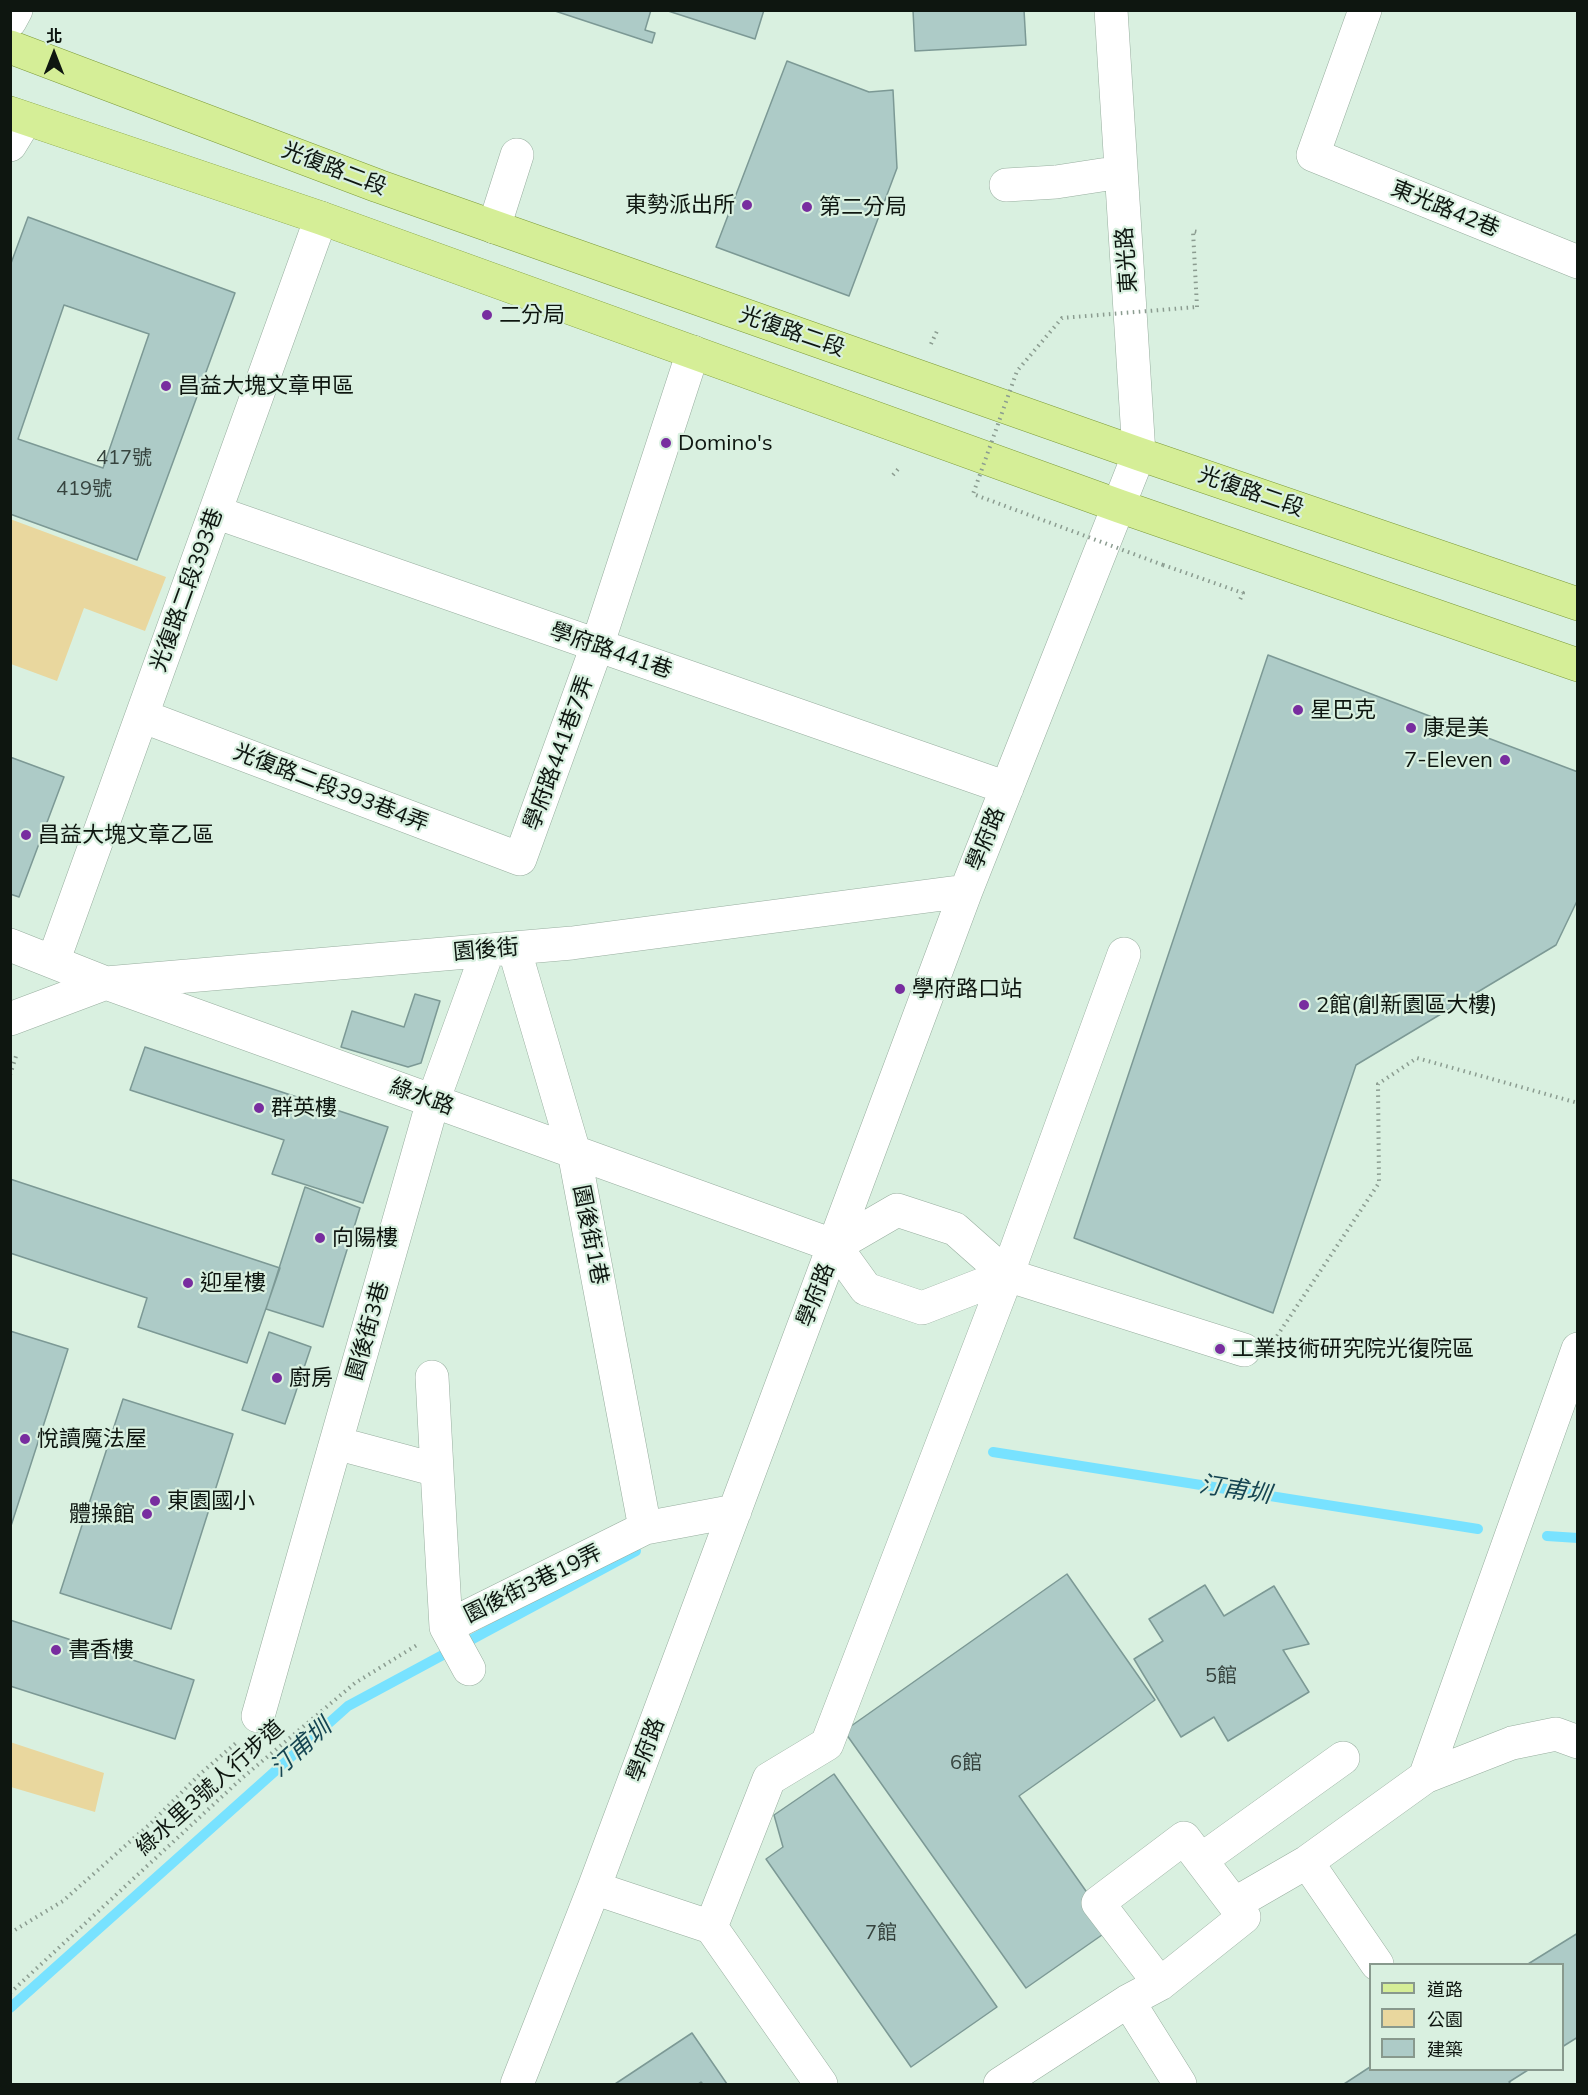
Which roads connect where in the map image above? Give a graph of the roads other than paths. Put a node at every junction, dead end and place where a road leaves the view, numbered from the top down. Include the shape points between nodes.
1 (16, 10) edge
2 (1111, 10) edge
3 (1365, 10) edge
4 (10, 21) edge
5 (10, 47) edge
6 (16, 126) edge
7 (517, 155) dead end
8 (1121, 172) junction
9 (1006, 184) dead end
10 (321, 218) junction
11 (494, 227) junction
12 (1578, 262) edge
13 (693, 352) junction
14 (1139, 454) junction
15 (1119, 506) junction
16 (215, 512) junction
17 (1578, 604) edge
18 (597, 646) junction
19 (1578, 665) edge
20 (142, 716) junction
21 (1007, 788) junction
22 (520, 860) joint
23 (966, 891) junction
24 (10, 945) edge
25 (501, 949) junction
26 (1124, 954) dead end
27 (53, 962) junction
28 (106, 983) junction
29 (10, 1019) edge
30 (433, 1101) junction
31 (574, 1152) junction
32 (835, 1246) junction
33 (1007, 1275) junction
34 (1255, 1341) road end
35 (1578, 1349) edge
36 (432, 1377) dead end
37 (336, 1443) junction
38 (437, 1470) junction
39 (735, 1511) junction
40 (645, 1528) junction
41 (446, 1627) junction
42 (469, 1669) dead end
43 (258, 1716) road end
44 (1578, 1742) edge
45 (1343, 1758) dead end
46 (1425, 1777) junction
47 (1202, 1860) junction
48 (1307, 1862) junction
49 (594, 1888) junction
50 (1236, 1903) junction
51 (711, 1927) junction
52 (1376, 1963) edge
53 (1160, 1984) junction
54 (1128, 2001) junction
55 (517, 2085) edge
56 (821, 2085) edge
57 (1000, 2085) edge
58 (1180, 2085) edge

1 - 4 street
2 - 8 street, 東光路
3 - 12 street, 東光路42巷 via 1313,155
5 - 11 main road, 光復路二段
6 - 10 main road
7 - 11 street
8 - 9 street via 1056,182
8 - 14 street, 東光路
10 - 13 main road
10 - 16 street, 光復路二段393巷
11 - 14 main road, 光復路二段
13 - 15 main road
13 - 18 street, 學府路441巷7弄
14 - 15 street, 東光路
14 - 17 main road, 光復路二段
15 - 19 main road
15 - 21 street, 學府路
16 - 18 street, 學府路441巷
16 - 20 street, 光復路二段393巷
18 - 21 street, 學府路441巷
18 - 22 street, 學府路441巷7弄
20 - 22 street, 光復路二段393巷4弄
20 - 27 street, 光復路二段393巷
21 - 23 street, 學府路
23 - 25 street, 園後街
23 - 32 street, 學府路
24 - 27 street, 綠水路
25 - 28 street, 園後街
25 - 30 street, 園後街3巷
25 - 31 street, 園後街1巷
26 - 33 street
27 - 28 street, 綠水路
28 - 29 street, 園後街
28 - 30 street, 綠水路
30 - 31 street, 綠水路
30 - 37 street, 園後街3巷
31 - 32 street, 綠水路
31 - 40 street, 園後街1巷
32 - 33 street via 897,1210 955,1229
32 - 33 street via 866,1289 922,1308
32 - 39 street, 學府路
33 - 34 street
33 - 51 street via 827,1744 769,1779
35 - 46 street
36 - 38 street, 園後街3巷19弄
37 - 38 street
37 - 43 street, 園後街3巷
38 - 41 street, 園後街3巷19弄
39 - 40 street, 園後街3巷19弄
39 - 49 street, 學府路
40 - 41 street, 園後街3巷19弄
41 - 42 street
44 - 46 street via 1556,1734 1512,1743
45 - 47 street
46 - 48 street
47 - 50 street
47 - 53 street via 1184,1838 1098,1903
48 - 50 street
48 - 52 street
49 - 51 street
49 - 55 street, 學府路
50 - 53 street via 1244,1917
51 - 56 street
53 - 54 street
54 - 57 street
54 - 58 street

